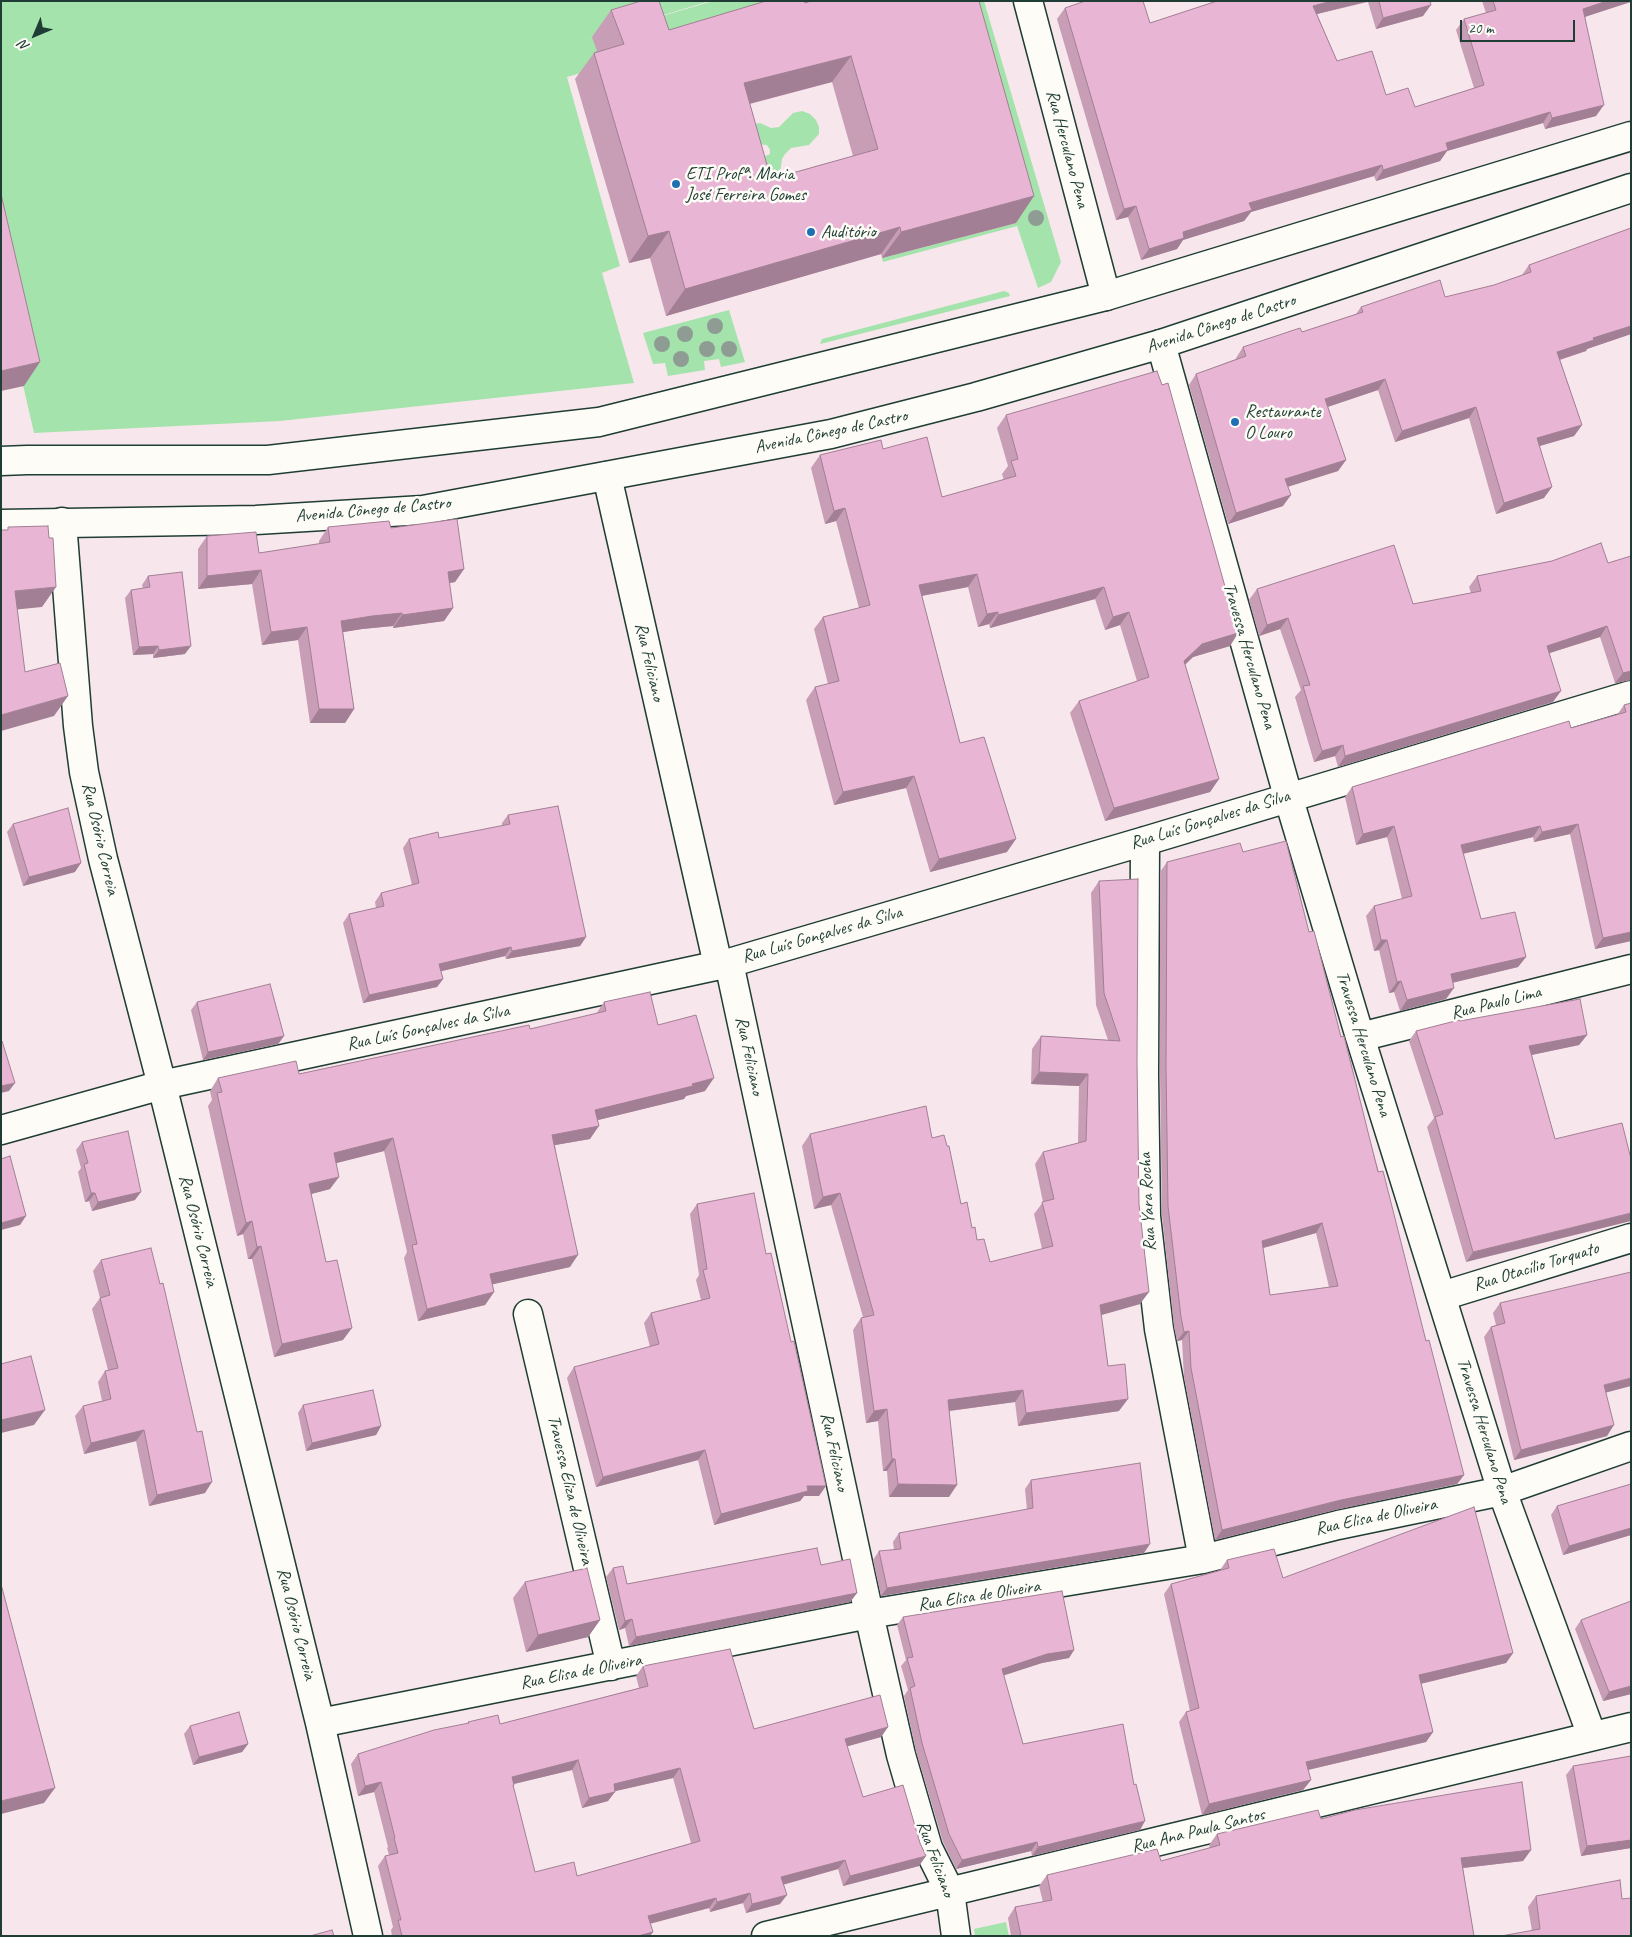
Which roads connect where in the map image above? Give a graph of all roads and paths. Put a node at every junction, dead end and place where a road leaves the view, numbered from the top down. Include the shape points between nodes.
1 (1028, 1) edge
2 (1631, 136) edge
3 (1631, 188) edge
4 (1106, 296) junction
5 (1161, 344) junction
6 (1, 461) edge
7 (607, 476) junction
8 (62, 522) junction
9 (1, 524) edge
10 (1631, 694) edge
11 (1288, 796) junction
12 (1145, 841) junction
13 (723, 964) junction
14 (1631, 970) edge
15 (1360, 1037) junction
16 (162, 1085) junction
17 (1, 1130) edge
18 (1631, 1238) edge
19 (1442, 1296) junction
20 (528, 1314) dead end
21 (1631, 1446) edge
22 (1502, 1491) junction
23 (1204, 1558) junction
24 (869, 1614) junction
25 (611, 1666) junction
26 (320, 1723) junction
27 (1631, 1726) edge
28 (1592, 1736) junction
29 (950, 1892) junction
30 (368, 1936) edge
31 (766, 1936) edge
32 (956, 1936) edge

1 - 4 street, Rua Herculano Pena
2 - 4 street
3 - 5 street, Avenida Cônego de Castro
4 - 6 street via 599,422 268,460
5 - 7 street, Avenida Cônego de Castro via 831,434
5 - 11 street, Travessa Herculano Pena
7 - 8 street, Avenida Cônego de Castro via 423,510 256,520
7 - 13 street, Rua Feliciano
8 - 9 street, Avenida Cônego de Castro
8 - 16 street, Rua Osório Correia via 84,772
10 - 11 street, Rua Luís Gonçalves da Silva
11 - 12 street, Rua Luís Gonçalves da Silva
11 - 15 street, Travessa Herculano Pena
12 - 13 street, Rua Luís Gonçalves da Silva
12 - 23 street, Rua Yara Rocha via 1146,1216 1159,1329
13 - 16 street, Rua Luís Gonçalves da Silva
13 - 24 street, Rua Feliciano
14 - 15 street, Rua Paulo Lima
15 - 19 street, Travessa Herculano Pena
16 - 17 street, Rua Luís Gonçalves da Silva
16 - 26 street, Rua Osório Correia
18 - 19 street, Rua Otacílio Torquato
19 - 22 street, Travessa Herculano Pena
20 - 25 street, Travessa Eliza de Oliveira
21 - 22 street, Rua Elisa de Oliveira
22 - 23 street, Rua Elisa de Oliveira via 1338,1525
22 - 28 street, Travessa Herculano Pena
23 - 24 street, Rua Elisa de Oliveira
24 - 25 street, Rua Elisa de Oliveira
24 - 29 street, Rua Feliciano via 901,1755 928,1848
25 - 26 street, Rua Elisa de Oliveira
26 - 30 street, Rua Osório Correia
27 - 28 street, Rua Ana Paula Santos
28 - 29 street, Rua Ana Paula Santos
29 - 31 street, Rua Ana Paula Santos
29 - 32 street, Rua Feliciano

